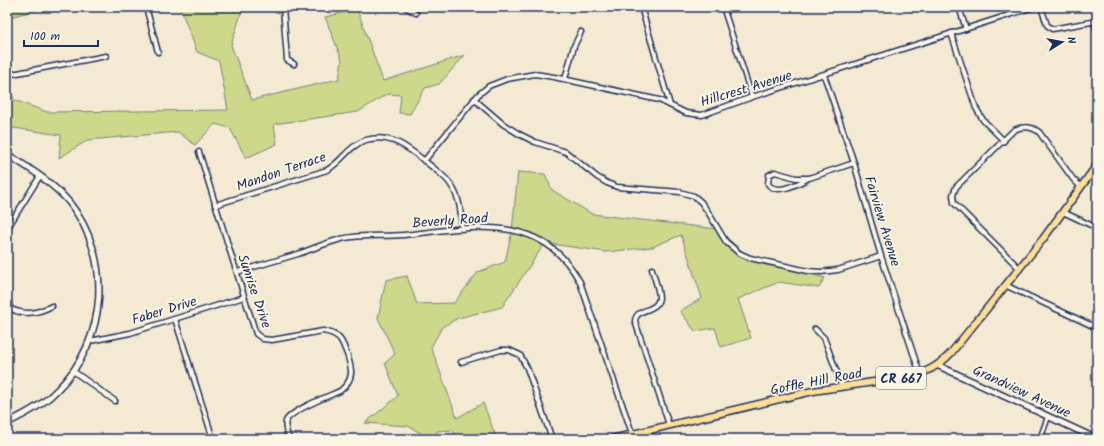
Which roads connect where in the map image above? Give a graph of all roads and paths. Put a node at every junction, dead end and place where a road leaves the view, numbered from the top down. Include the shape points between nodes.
1 (146, 7) edge
2 (284, 7) edge
3 (405, 7) edge
4 (641, 7) edge
5 (725, 7) edge
6 (959, 7) edge
7 (1034, 7) edge
8 (1041, 7) edge
9 (416, 13) dead end
10 (1096, 21) edge
11 (966, 29) junction
12 (581, 32) dead end
13 (951, 33) junction
14 (1097, 33) edge
15 (158, 52) dead end
16 (106, 56) dead end
17 (294, 64) dead end
18 (824, 74) junction
19 (7, 75) edge
20 (565, 79) junction
21 (752, 97) junction
22 (474, 100) junction
23 (670, 105) junction
24 (1004, 141) junction
25 (199, 152) dead end
26 (7, 154) edge
27 (424, 161) junction
28 (854, 163) junction
29 (1097, 165) edge
30 (40, 176) junction
31 (809, 178) junction
32 (1081, 187) junction
33 (215, 205) junction
34 (1063, 212) junction
35 (1097, 228) edge
36 (7, 229) edge
37 (462, 229) junction
38 (881, 256) junction
39 (652, 269) dead end
40 (1020, 269) junction
41 (237, 272) junction
42 (1007, 286) junction
43 (244, 297) junction
44 (52, 306) dead end
45 (7, 307) edge
46 (175, 319) junction
47 (1097, 328) edge
48 (815, 329) dead end
49 (90, 341) junction
50 (461, 362) dead end
51 (937, 365) junction
52 (74, 371) junction
53 (920, 374) junction
54 (842, 386) junction
55 (116, 401) dead end
56 (1048, 417) junction
57 (7, 423) edge
58 (669, 425) junction
59 (634, 436) edge
60 (213, 439) edge
61 (289, 439) edge
62 (552, 439) edge
63 (612, 439) edge
64 (1040, 439) edge
65 (1097, 439) edge

1 - 15 street
2 - 17 street via 287,60
3 - 9 street
4 - 23 street
5 - 21 street
6 - 11 street
7 - 11 street, Hillcrest Avenue
8 - 10 street via 1047,25 1052,29
10 - 14 street
11 - 13 street, Hillcrest Avenue
12 - 20 street via 574,46
13 - 18 street, Hillcrest Avenue
13 - 24 street via 976,108 983,120
16 - 19 street
18 - 21 street, Hillcrest Avenue
18 - 28 street, Fairview Avenue
20 - 22 street, Hillcrest Avenue via 542,74 507,79 489,86
20 - 23 street, Hillcrest Avenue via 659,100
21 - 23 street, Hillcrest Avenue via 702,115 686,113
22 - 27 street, Hillcrest Avenue
22 - 38 street via 519,134 566,152 607,184 680,192 694,196 708,212 726,242 750,258 821,272 838,270
24 - 32 street via 1018,128 1028,127 1037,130
24 - 40 street via 956,187 952,195 956,205
25 - 33 street, Sunrise Drive
26 - 30 street
27 - 33 street, Mandon Terrace via 406,146 394,141 384,138 366,140 352,147 340,161 327,170
27 - 37 street, Mandon Terrace via 452,185 459,204
28 - 31 street
28 - 38 street, Fairview Avenue
29 - 32 main road, Goffle Hill Road / CR 667
30 - 36 street
30 - 49 street via 56,188 74,209 94,251 100,290
31 - 31 street via 796,178 775,172 769,175 768,184 775,189 782,188
32 - 34 main road, Goffle Hill Road / CR 667
33 - 41 street, Sunrise Drive
34 - 35 street
34 - 40 main road, Goffle Hill Road / CR 667
37 - 41 street, Beverly Road via 350,237
37 - 59 street, Beverly Road via 500,228 529,236 551,248 570,266 583,291
38 - 53 street, Fairview Avenue
39 - 58 street via 658,295 657,302 652,308 638,314 635,321
40 - 42 main road, Goffle Hill Road / CR 667
41 - 43 street, Sunrise Drive
42 - 47 street
42 - 51 main road, Goffle Hill Road / CR 667 via 951,353
43 - 46 street, Faber Drive
43 - 61 street, Sunrise Drive via 254,330 259,337 272,340 329,332 342,341 350,363 350,379 345,387 294,412 287,419 285,427
44 - 45 street via 40,312 27,313
46 - 49 street, Faber Drive via 130,333
46 - 60 street
48 - 54 street via 824,338
49 - 52 street
50 - 62 street via 501,350 509,350 520,355
51 - 53 main road, Goffle Hill Road / CR 667
51 - 56 street, Grandview Avenue
52 - 55 street
52 - 57 street via 60,388 40,404
53 - 54 main road, Goffle Hill Road / CR 667
54 - 58 main road, Goffle Hill Road / CR 667
56 - 64 street
56 - 65 street, Grandview Avenue
58 - 59 main road, Goffle Hill Road / CR 667
59 - 63 main road, Goffle Hill Road / CR 667

